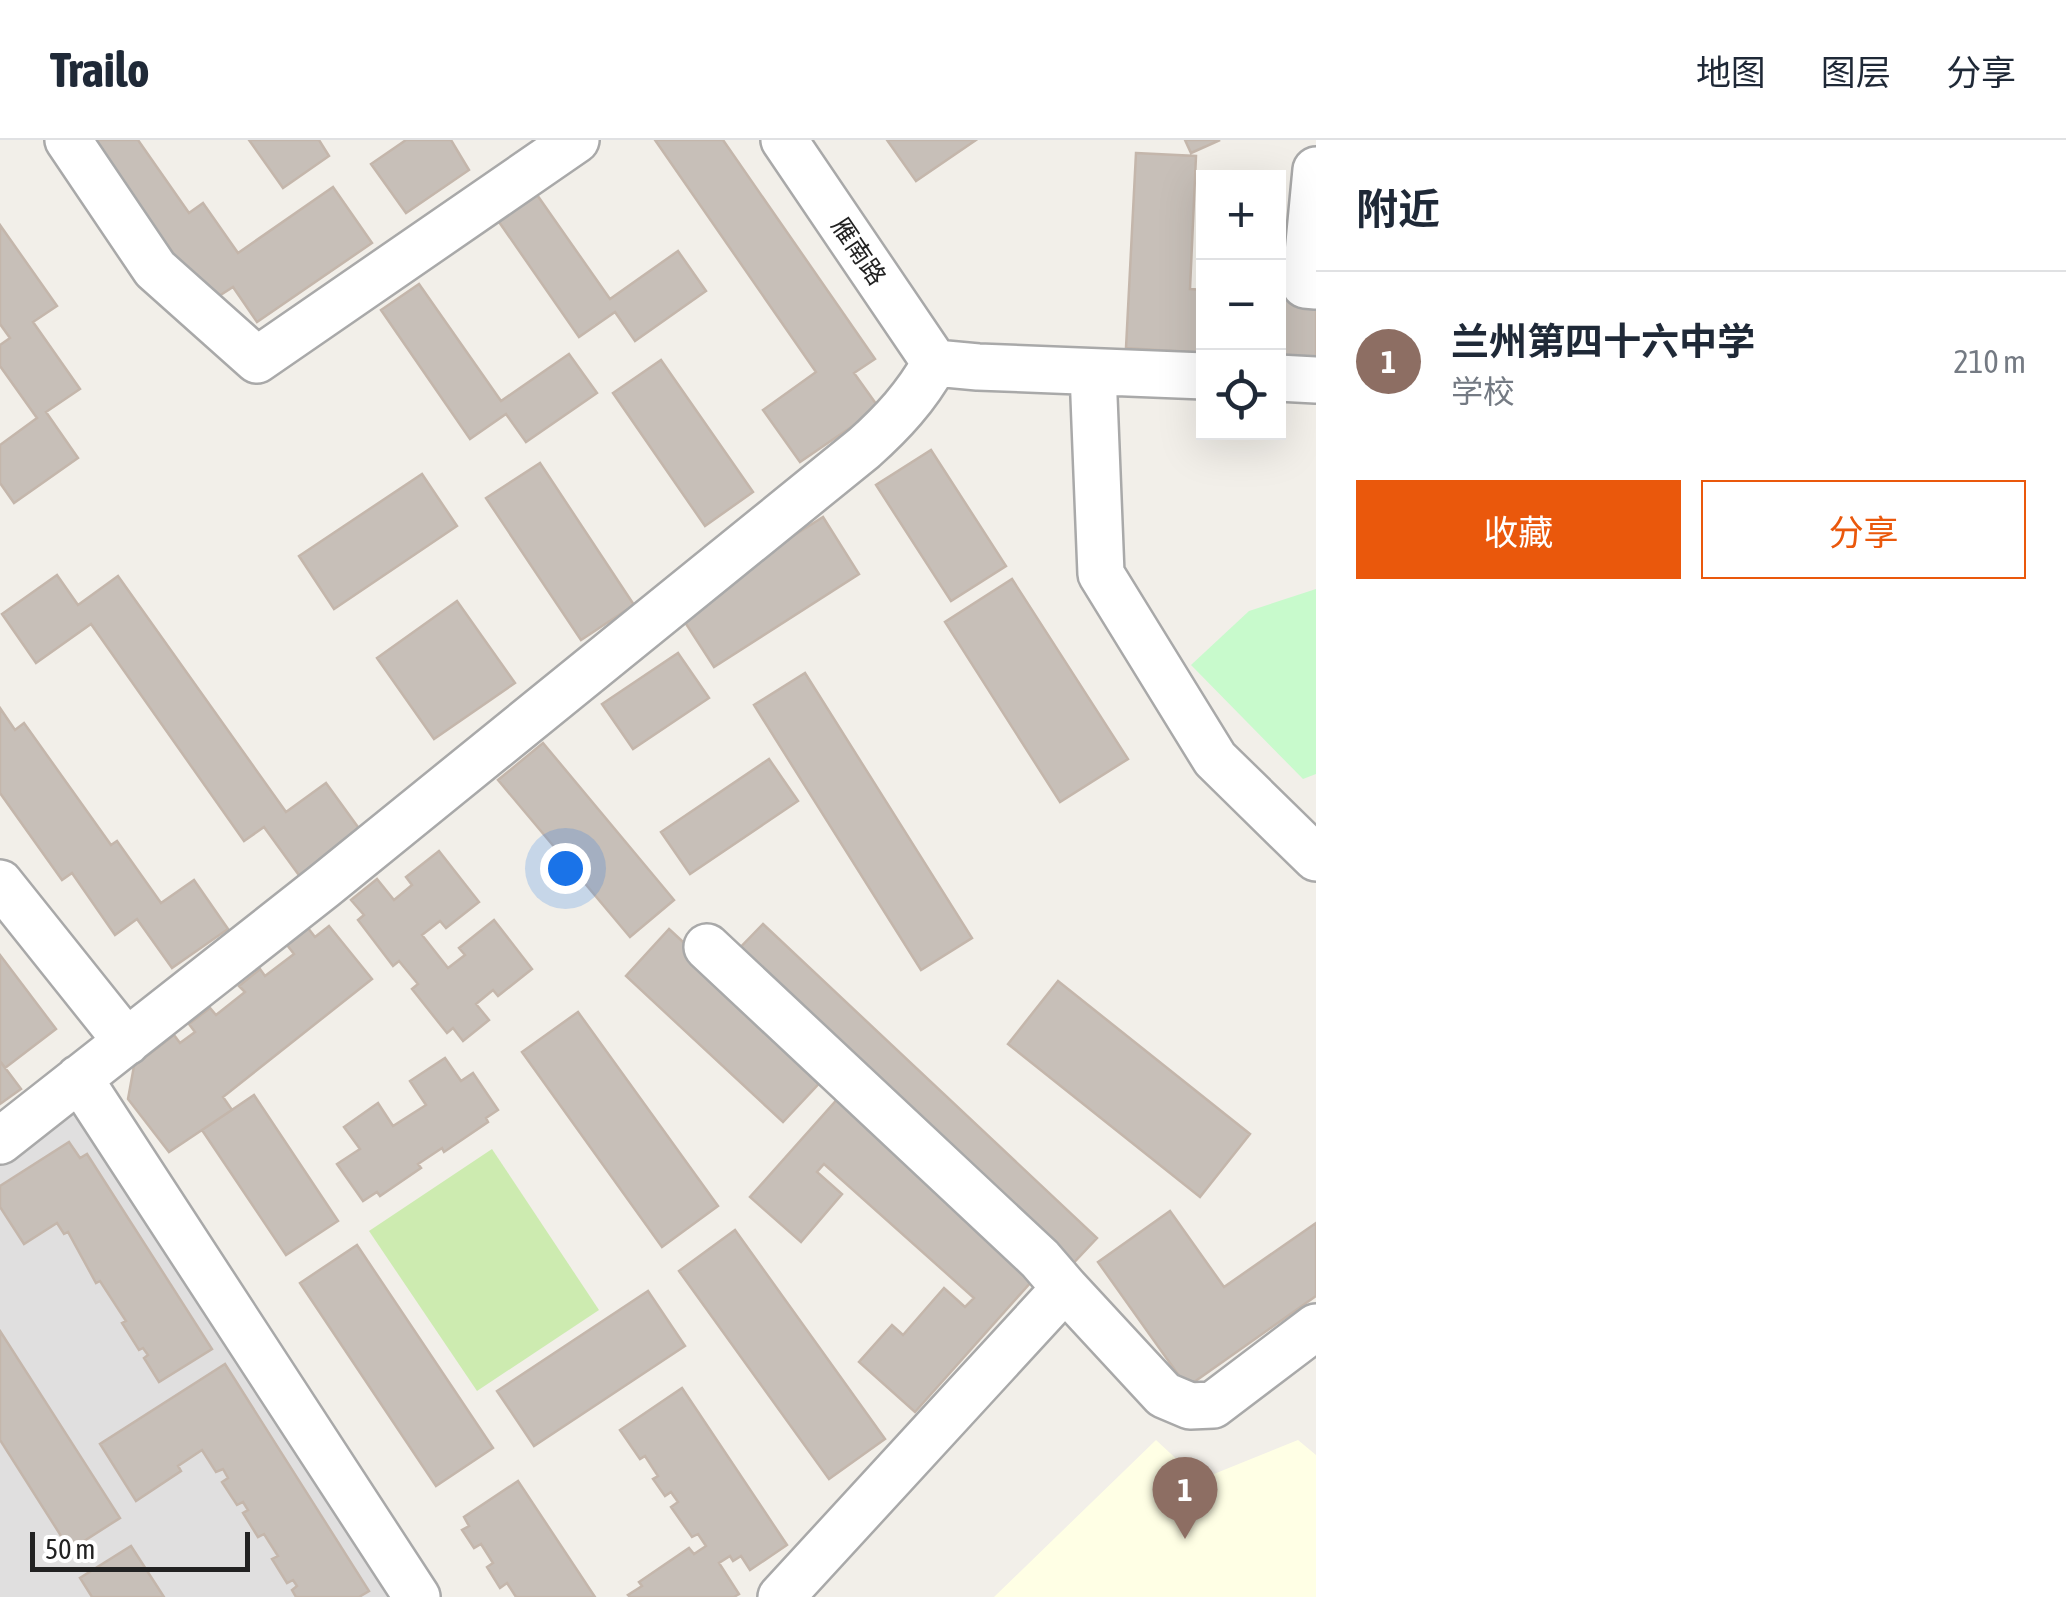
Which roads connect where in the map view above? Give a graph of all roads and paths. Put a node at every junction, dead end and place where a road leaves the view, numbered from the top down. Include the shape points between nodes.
1 (68, 140) edge
2 (576, 140) edge
3 (784, 140) edge
4 (1316, 170) edge
5 (1316, 286) edge
6 (935, 362) junction
7 (1093, 372) junction
8 (1196, 376) edge
9 (1286, 378) edge
10 (1316, 380) edge
11 (1316, 858) edge
12 (0, 883) edge
13 (707, 948) dead end
14 (127, 1042) junction
15 (79, 1078) junction
16 (0, 1141) edge
17 (1065, 1288) junction
18 (1316, 1326) edge
19 (417, 1597) edge
20 (781, 1597) edge

1 - 2 street via 155,269 257,360
3 - 6 street, 雁南路
4 - 5 street via 1305,285
6 - 7 street
6 - 14 street via 918,394 864,448
7 - 8 street
7 - 11 street via 1102,574 1214,759
9 - 10 street
12 - 14 street
13 - 17 street
14 - 15 street
15 - 16 street
15 - 19 street
17 - 18 street via 1164,1395 1190,1406 1213,1405
17 - 20 street

